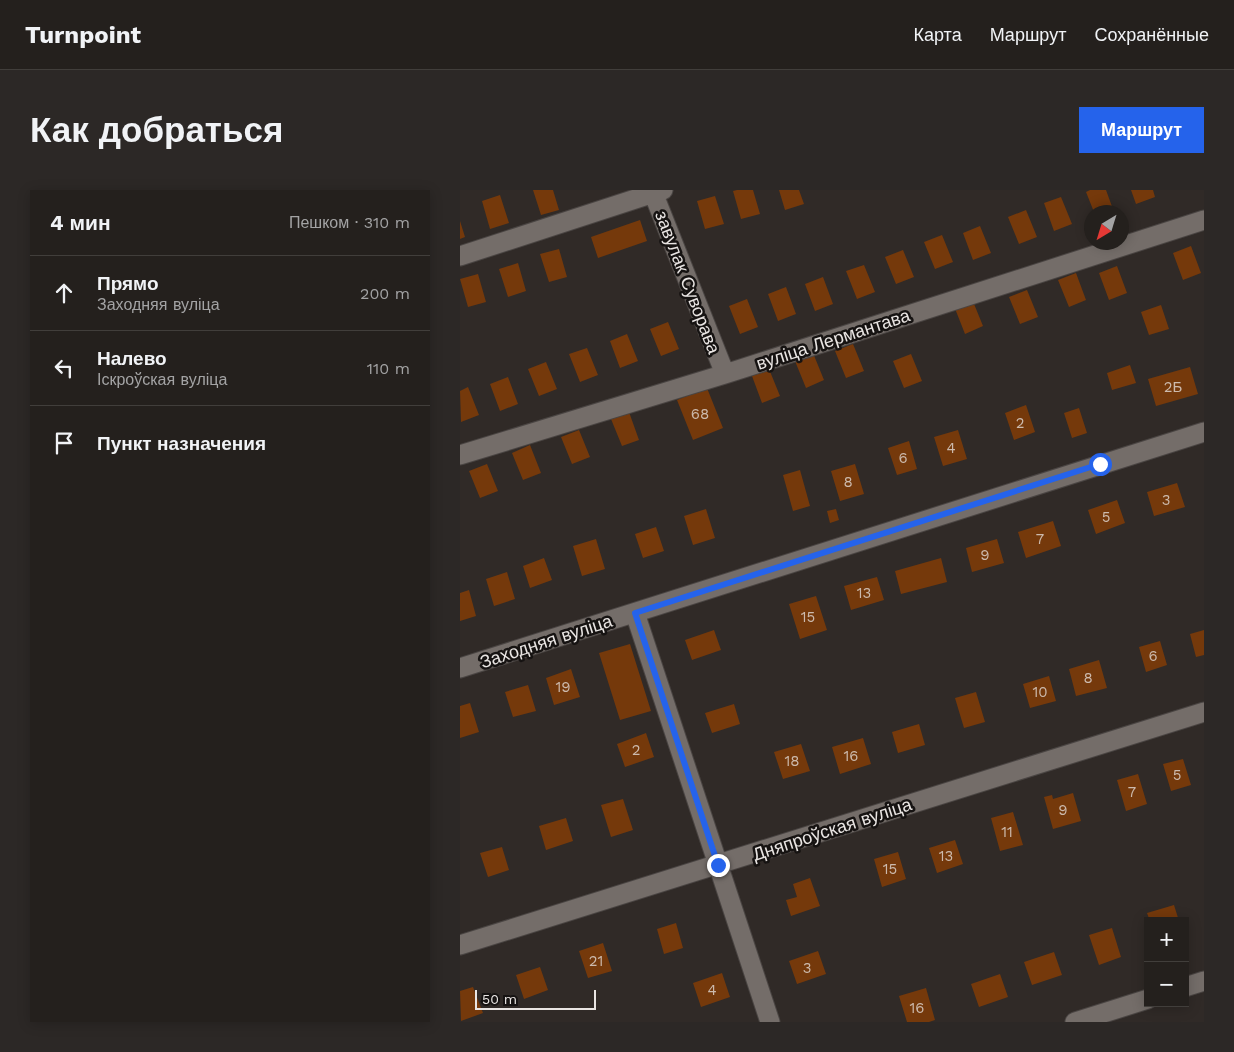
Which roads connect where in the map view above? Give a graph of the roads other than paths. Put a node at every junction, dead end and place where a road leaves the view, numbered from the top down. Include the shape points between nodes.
1 (656, 191) edge
2 (1204, 220) edge
3 (460, 256) edge
4 (724, 374) junction
5 (1204, 432) edge
6 (460, 456) edge
7 (635, 613) junction
8 (460, 668) edge
9 (1204, 712) edge
10 (718, 865) junction
11 (460, 945) edge
12 (1204, 981) edge
13 (1189, 986) edge
14 (1144, 1000) edge
15 (770, 1022) edge
16 (1075, 1022) edge

1 - 3 street
1 - 4 street, завулак Суворава
2 - 4 street, вуліца Лермантава
4 - 6 street, вуліца Лермантава
5 - 7 street, Заходняя вуліца
7 - 8 street, Заходняя вуліца
7 - 10 street
9 - 10 street, Дняпроўская вуліца
10 - 11 street, Дняпроўская вуліца
10 - 15 street
12 - 13 street
14 - 16 street

